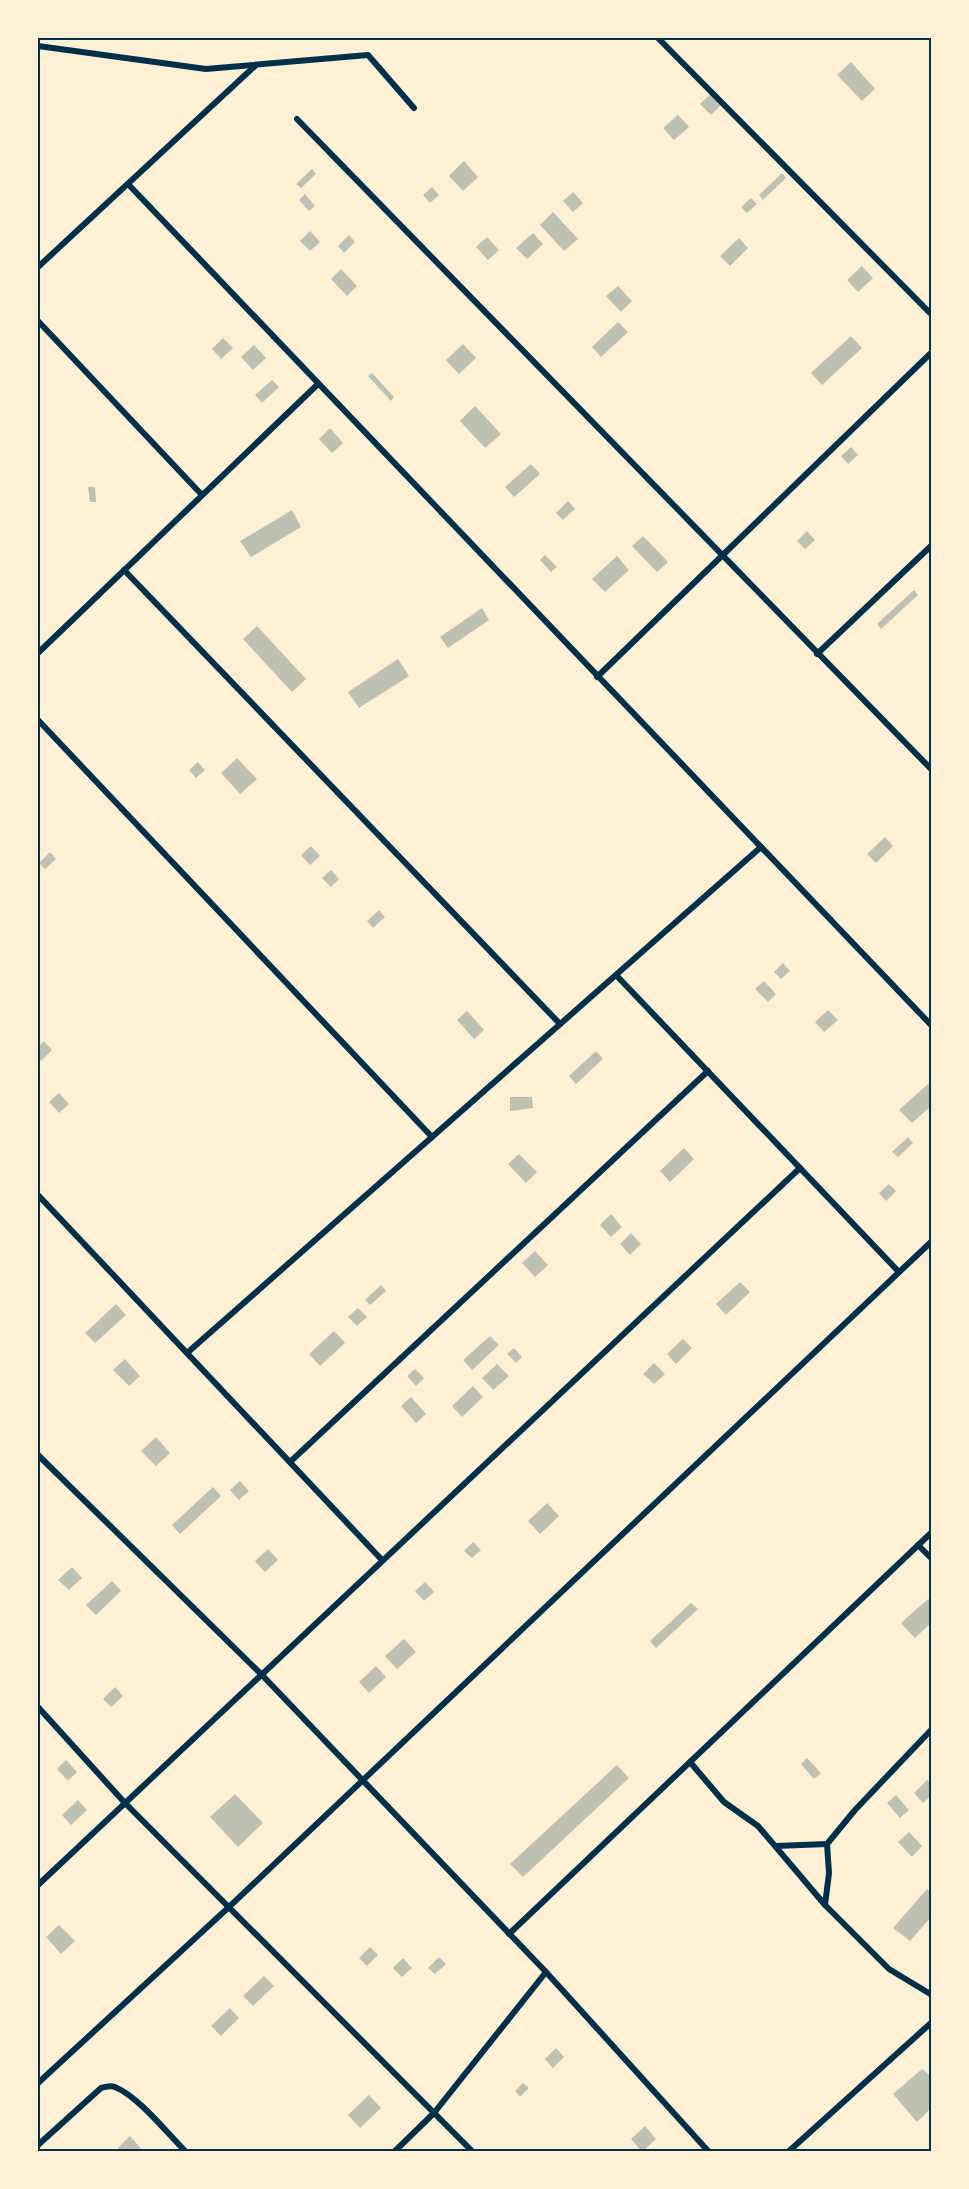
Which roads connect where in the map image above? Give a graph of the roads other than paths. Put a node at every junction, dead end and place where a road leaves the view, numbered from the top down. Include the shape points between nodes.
1 (658, 38) edge
2 (38, 46) edge
3 (256, 65) junction
4 (414, 108) dead end
5 (297, 119) dead end
6 (128, 184) junction
7 (38, 267) edge
8 (932, 315) edge
9 (38, 321) edge
10 (932, 352) edge
11 (318, 384) junction
12 (202, 495) junction
13 (932, 545) edge
14 (721, 556) junction
15 (124, 570) junction
16 (38, 653) edge
17 (817, 654) junction
18 (597, 676) junction
19 (38, 720) edge
20 (932, 770) edge
21 (761, 847) junction
22 (616, 975) junction
23 (560, 1024) junction
24 (932, 1026) edge
25 (708, 1071) junction
26 (432, 1137) junction
27 (800, 1168) junction
28 (38, 1195) edge
29 (932, 1241) edge
30 (899, 1272) junction
31 (187, 1353) junction
32 (38, 1455) edge
33 (290, 1462) junction
34 (932, 1532) edge
35 (918, 1545) junction
36 (932, 1559) edge
37 (382, 1560) junction
38 (262, 1675) junction
39 (38, 1707) edge
40 (932, 1730) edge
41 (690, 1762) junction
42 (360, 1779) junction
43 (125, 1803) junction
44 (827, 1844) junction
45 (776, 1846) junction
46 (38, 1885) edge
47 (825, 1905) junction
48 (229, 1907) junction
49 (509, 1934) junction
50 (546, 1972) junction
51 (932, 1995) edge
52 (932, 2022) edge
53 (38, 2083) edge
54 (434, 2113) junction
55 (38, 2145) edge
56 (186, 2151) edge
57 (394, 2151) edge
58 (473, 2151) edge
59 (709, 2151) edge
60 (788, 2151) edge

1 - 8 street
2 - 3 street via 206,69
3 - 4 street via 368,55
3 - 6 street
5 - 14 street
6 - 7 street
6 - 11 street
9 - 12 street
10 - 14 street
11 - 12 street
11 - 18 street
12 - 15 street
13 - 17 street
14 - 17 street
14 - 18 street
15 - 16 street
15 - 23 street
17 - 20 street
18 - 21 street
19 - 26 street
21 - 22 street
21 - 24 street
22 - 23 street
22 - 25 street
23 - 26 street
25 - 27 street
25 - 33 street
26 - 31 street
27 - 30 street
27 - 37 street
28 - 31 street
29 - 30 street
30 - 42 street
31 - 33 street
32 - 38 street
33 - 37 street
34 - 35 street
35 - 36 street
35 - 41 street
37 - 38 street
38 - 42 street
38 - 43 street
39 - 43 street
40 - 44 street
41 - 45 street via 713,1792 758,1826
41 - 49 street
42 - 48 street
42 - 49 street
43 - 46 street
43 - 48 street
44 - 45 street
44 - 47 street
45 - 47 street
47 - 51 street via 889,1969
48 - 53 street
48 - 54 street
49 - 50 street
50 - 54 street
50 - 59 street
52 - 60 street
54 - 57 street
54 - 58 street
55 - 56 street via 101,2088 114,2086

